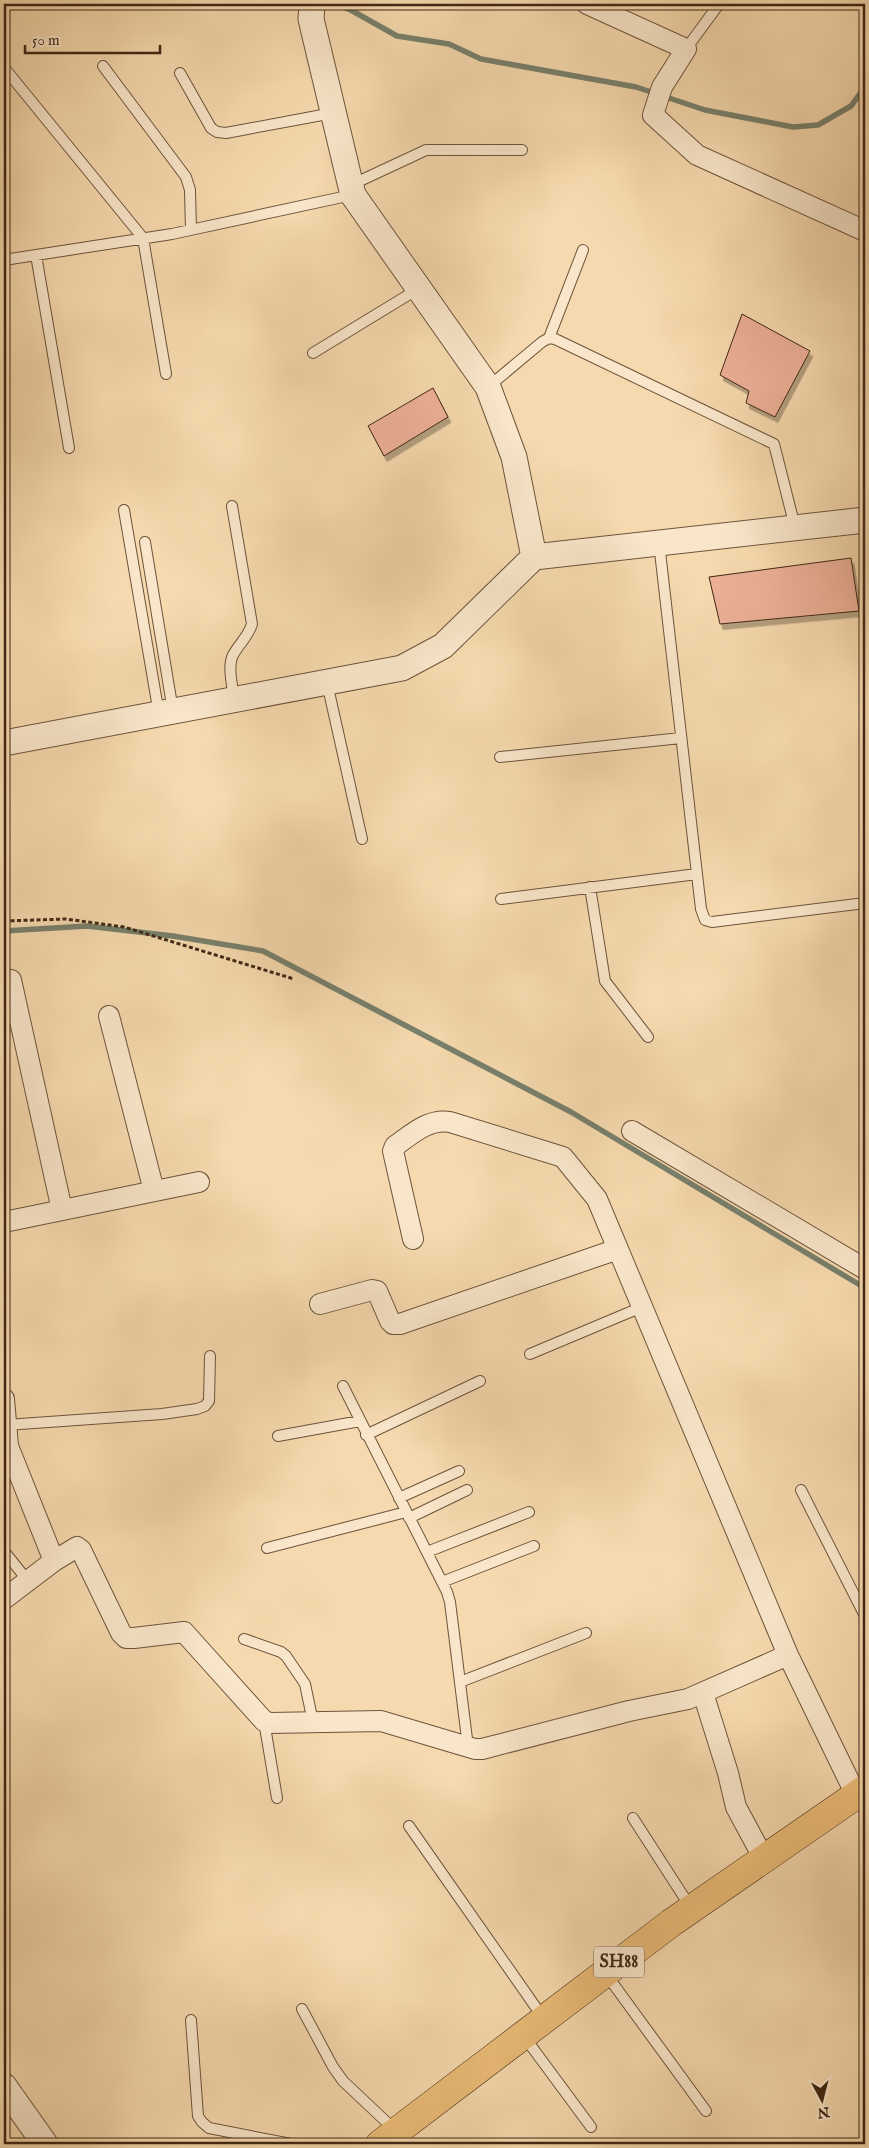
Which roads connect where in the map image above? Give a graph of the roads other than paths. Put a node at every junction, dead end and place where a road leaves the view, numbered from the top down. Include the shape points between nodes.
1 (587, 4) edge
2 (719, 4) edge
3 (312, 11) edge
4 (686, 48) junction
5 (103, 66) dead end
6 (6, 70) dead end
7 (180, 73) dead end
8 (333, 113) junction
9 (522, 150) dead end
10 (352, 190) junction
11 (191, 230) junction
12 (865, 231) edge
13 (143, 238) junction
14 (583, 250) dead end
15 (36, 255) junction
16 (4, 260) edge
17 (419, 288) junction
18 (549, 338) junction
19 (313, 353) dead end
20 (166, 374) dead end
21 (488, 388) junction
22 (69, 448) dead end
23 (232, 506) dead end
24 (124, 510) dead end
25 (865, 520) edge
26 (794, 527) junction
27 (144, 542) dead end
28 (659, 542) junction
29 (534, 557) junction
30 (327, 682) junction
31 (234, 700) junction
32 (166, 713) junction
33 (681, 738) junction
34 (4, 743) edge
35 (500, 757) dead end
36 (362, 839) dead end
37 (696, 874) junction
38 (590, 887) junction
39 (501, 899) dead end
40 (865, 903) edge
41 (10, 980) dead end
42 (109, 1016) dead end
43 (648, 1037) dead end
44 (632, 1131) dead end
45 (199, 1182) dead end
46 (154, 1191) junction
47 (62, 1210) junction
48 (4, 1222) edge
49 (413, 1238) dead end
50 (618, 1249) junction
51 (865, 1269) edge
52 (320, 1304) dead end
53 (642, 1307) junction
54 (530, 1354) dead end
55 (210, 1356) dead end
56 (480, 1380) dead end
57 (343, 1386) dead end
58 (4, 1399) edge
59 (360, 1422) junction
60 (6, 1425) junction
61 (366, 1435) junction
62 (278, 1436) dead end
63 (459, 1471) dead end
64 (467, 1490) dead end
65 (801, 1490) dead end
66 (398, 1498) junction
67 (529, 1512) dead end
68 (407, 1515) junction
69 (534, 1546) dead end
70 (267, 1548) dead end
71 (4, 1552) edge
72 (427, 1552) junction
73 (54, 1561) junction
74 (28, 1581) junction
75 (442, 1582) junction
76 (4, 1598) edge
77 (865, 1616) edge
78 (586, 1633) dead end
79 (244, 1639) dead end
80 (788, 1655) junction
81 (460, 1682) junction
82 (703, 1693) junction
83 (264, 1721) junction
84 (314, 1722) junction
85 (468, 1747) junction
86 (861, 1792) edge
87 (277, 1798) dead end
88 (633, 1818) dead end
89 (409, 1826) dead end
90 (764, 1859) junction
91 (691, 1909) junction
92 (605, 1973) junction
93 (302, 2009) dead end
94 (191, 2020) dead end
95 (534, 2027) junction
96 (4, 2086) edge
97 (706, 2111) dead end
98 (591, 2127) dead end
99 (385, 2141) edge
100 (45, 2144) edge
101 (291, 2144) edge

1 - 4 street
2 - 4 lane
3 - 8 street
4 - 12 street via 662,87 653,115 697,155
5 - 11 lane via 186,177 190,190
6 - 13 lane
7 - 8 lane via 211,128 217,132
8 - 10 street
9 - 10 lane via 426,150
10 - 11 lane
10 - 17 street
11 - 13 lane
13 - 15 lane
13 - 20 lane
14 - 18 lane
15 - 16 lane
15 - 22 lane
17 - 19 lane
17 - 21 street
18 - 21 lane
18 - 26 lane via 774,444
21 - 29 street via 514,457
23 - 31 lane via 252,624 231,662
24 - 32 lane
25 - 26 street
26 - 28 street
27 - 32 lane
28 - 29 street
28 - 33 lane
29 - 30 street via 443,646 402,668
30 - 31 street
30 - 36 lane
31 - 32 street
32 - 34 street
33 - 35 lane
33 - 37 lane
37 - 38 lane
37 - 40 lane via 704,920 712,922
38 - 39 lane
38 - 43 lane via 604,981
41 - 47 street
42 - 46 street
44 - 51 street
45 - 46 street
46 - 47 street
47 - 48 street
49 - 50 street via 393,1151 395,1146 416,1132 440,1120 562,1157 597,1199
50 - 52 street via 400,1324 390,1321 377,1291
50 - 53 street
53 - 54 lane
53 - 80 street
55 - 60 lane via 209,1401 205,1406 162,1414
56 - 61 lane
57 - 59 lane
58 - 60 street
59 - 61 lane
59 - 62 lane
60 - 73 street via 8,1446
61 - 66 lane
63 - 66 lane
64 - 68 lane
65 - 77 lane
66 - 68 lane
67 - 72 lane
68 - 70 lane
68 - 72 lane
69 - 75 lane
71 - 74 lane
72 - 75 lane
73 - 74 street
73 - 83 street via 77,1547 81,1550 126,1638 184,1632
74 - 76 street
75 - 81 lane via 450,1602
78 - 81 lane
79 - 84 lane via 286,1656 305,1684
80 - 82 street
80 - 86 street
81 - 85 lane
82 - 85 street via 482,1749
82 - 90 street via 736,1807
83 - 84 street
83 - 87 lane
84 - 85 street via 381,1721
86 - 90 main road, SH88
88 - 91 lane
89 - 95 lane
90 - 91 main road, SH88
91 - 92 main road, SH88
92 - 95 main road, SH88
92 - 97 lane
93 - 99 lane via 333,2067
94 - 101 lane via 198,2116 202,2122 209,2128
95 - 98 lane
95 - 99 main road, SH88
96 - 100 street

